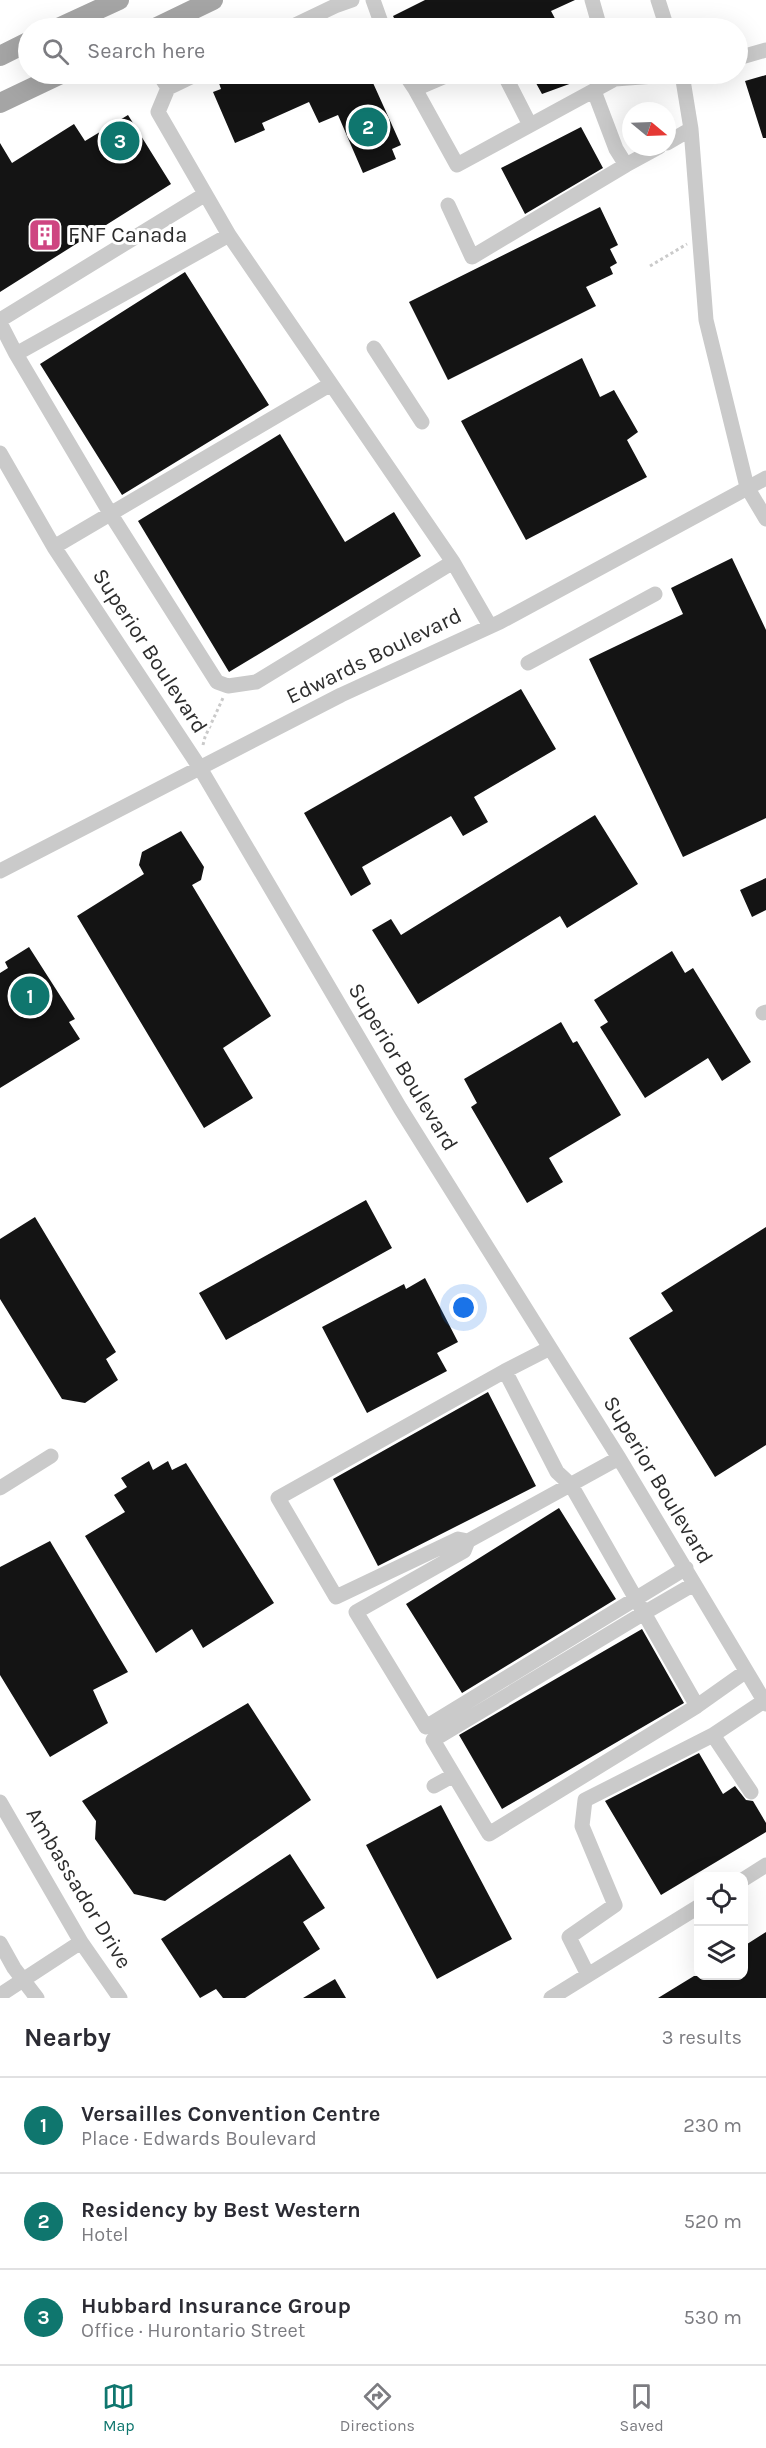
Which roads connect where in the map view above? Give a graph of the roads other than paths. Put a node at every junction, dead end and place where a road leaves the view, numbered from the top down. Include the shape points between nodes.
1 (119, 0) edge
2 (213, 0) edge
3 (352, 0) edge
4 (373, 0) edge
5 (591, 0) edge
6 (658, 0) edge
7 (80, 18) edge
8 (176, 18) edge
9 (309, 18) edge
10 (380, 18) edge
11 (597, 18) edge
12 (664, 18) edge
13 (18, 47) edge
14 (766, 50) edge
15 (748, 55) edge
16 (0, 56) edge
17 (40, 84) edge
18 (165, 84) edge
19 (176, 84) edge
20 (412, 84) edge
21 (427, 84) edge
22 (509, 84) edge
23 (604, 84) edge
24 (683, 84) edge
25 (168, 88) junction
26 (415, 89) junction
27 (594, 91) junction
28 (0, 103) edge
29 (530, 125) junction
30 (692, 129) junction
31 (676, 138) edge
32 (642, 156) edge
33 (626, 165) junction
34 (204, 195) junction
35 (448, 205) dead end
36 (229, 235) junction
37 (0, 322) edge
38 (374, 348) dead end
39 (16, 354) junction
40 (332, 384) junction
41 (422, 422) dead end
42 (0, 453) edge
43 (766, 478) edge
44 (747, 487) junction
45 (110, 513) junction
46 (766, 519) edge
47 (54, 547) junction
48 (453, 562) junction
49 (656, 594) dead end
50 (490, 626) junction
51 (528, 663) dead end
52 (200, 768) junction
53 (0, 871) edge
54 (550, 1348) junction
55 (505, 1371) junction
56 (51, 1456) dead end
57 (619, 1458) junction
58 (571, 1485) junction
59 (0, 1488) edge
60 (468, 1541) junction
61 (686, 1568) junction
62 (694, 1584) junction
63 (640, 1607) junction
64 (745, 1672) junction
65 (765, 1703) edge
66 (697, 1706) junction
67 (712, 1735) junction
68 (453, 1774) junction
69 (434, 1786) dead end
70 (751, 1792) dead end
71 (0, 1802) edge
72 (6, 1824) edge
73 (766, 1865) edge
74 (748, 1876) edge
75 (694, 1910) edge
76 (81, 1942) junction
77 (0, 1943) edge
78 (588, 1975) junction
79 (24, 1980) junction
80 (0, 1995) edge
81 (37, 1998) edge
82 (120, 1998) edge
83 (552, 1998) edge

1 - 7 main road
2 - 8 main road
3 - 9 street
4 - 10 street
5 - 11 street
6 - 12 street
13 - 16 main road
14 - 15 street
17 - 28 main road
18 - 25 street
19 - 25 street
20 - 26 street
21 - 26 street
22 - 29 street
23 - 27 street
24 - 30 street
25 - 34 street via 158,112
26 - 29 street via 457,165
27 - 29 street
27 - 33 street
30 - 31 street
30 - 44 street via 706,320
32 - 33 street
33 - 35 street via 472,257
34 - 36 street
34 - 37 street
36 - 39 street
36 - 40 street
37 - 39 street
38 - 41 street
39 - 45 street
40 - 45 street
40 - 48 street
42 - 47 street, Superior Boulevard
43 - 44 street, Edwards Boulevard
44 - 46 street
44 - 50 street, Edwards Boulevard
45 - 47 street
45 - 48 street via 217,682 228,686 256,682
47 - 52 street, Superior Boulevard
48 - 50 street
49 - 51 street
50 - 52 street, Edwards Boulevard via 341,695
52 - 53 street, Edwards Boulevard
52 - 54 street, Superior Boulevard via 400,1108
54 - 55 street
54 - 57 street, Superior Boulevard
55 - 58 street via 557,1472
55 - 60 street via 278,1498 336,1597 458,1539
56 - 59 street
57 - 58 street
57 - 61 street, Superior Boulevard
58 - 60 street
58 - 63 street
60 - 63 street via 464,1551 356,1612 426,1727
61 - 62 street, Superior Boulevard
61 - 63 street
62 - 63 street
62 - 64 street, Superior Boulevard
63 - 66 street
63 - 68 street via 433,1740
64 - 65 street, Superior Boulevard
64 - 66 street
65 - 67 street
66 - 68 street via 489,1834
67 - 70 street
67 - 78 street via 585,1800 582,1826 615,1905 569,1937
68 - 69 street
71 - 72 street, Ambassador Drive
72 - 76 street, Ambassador Drive
73 - 74 street
75 - 78 street
76 - 79 street
76 - 82 street, Ambassador Drive
77 - 79 street
78 - 83 street
79 - 80 street
79 - 81 street

